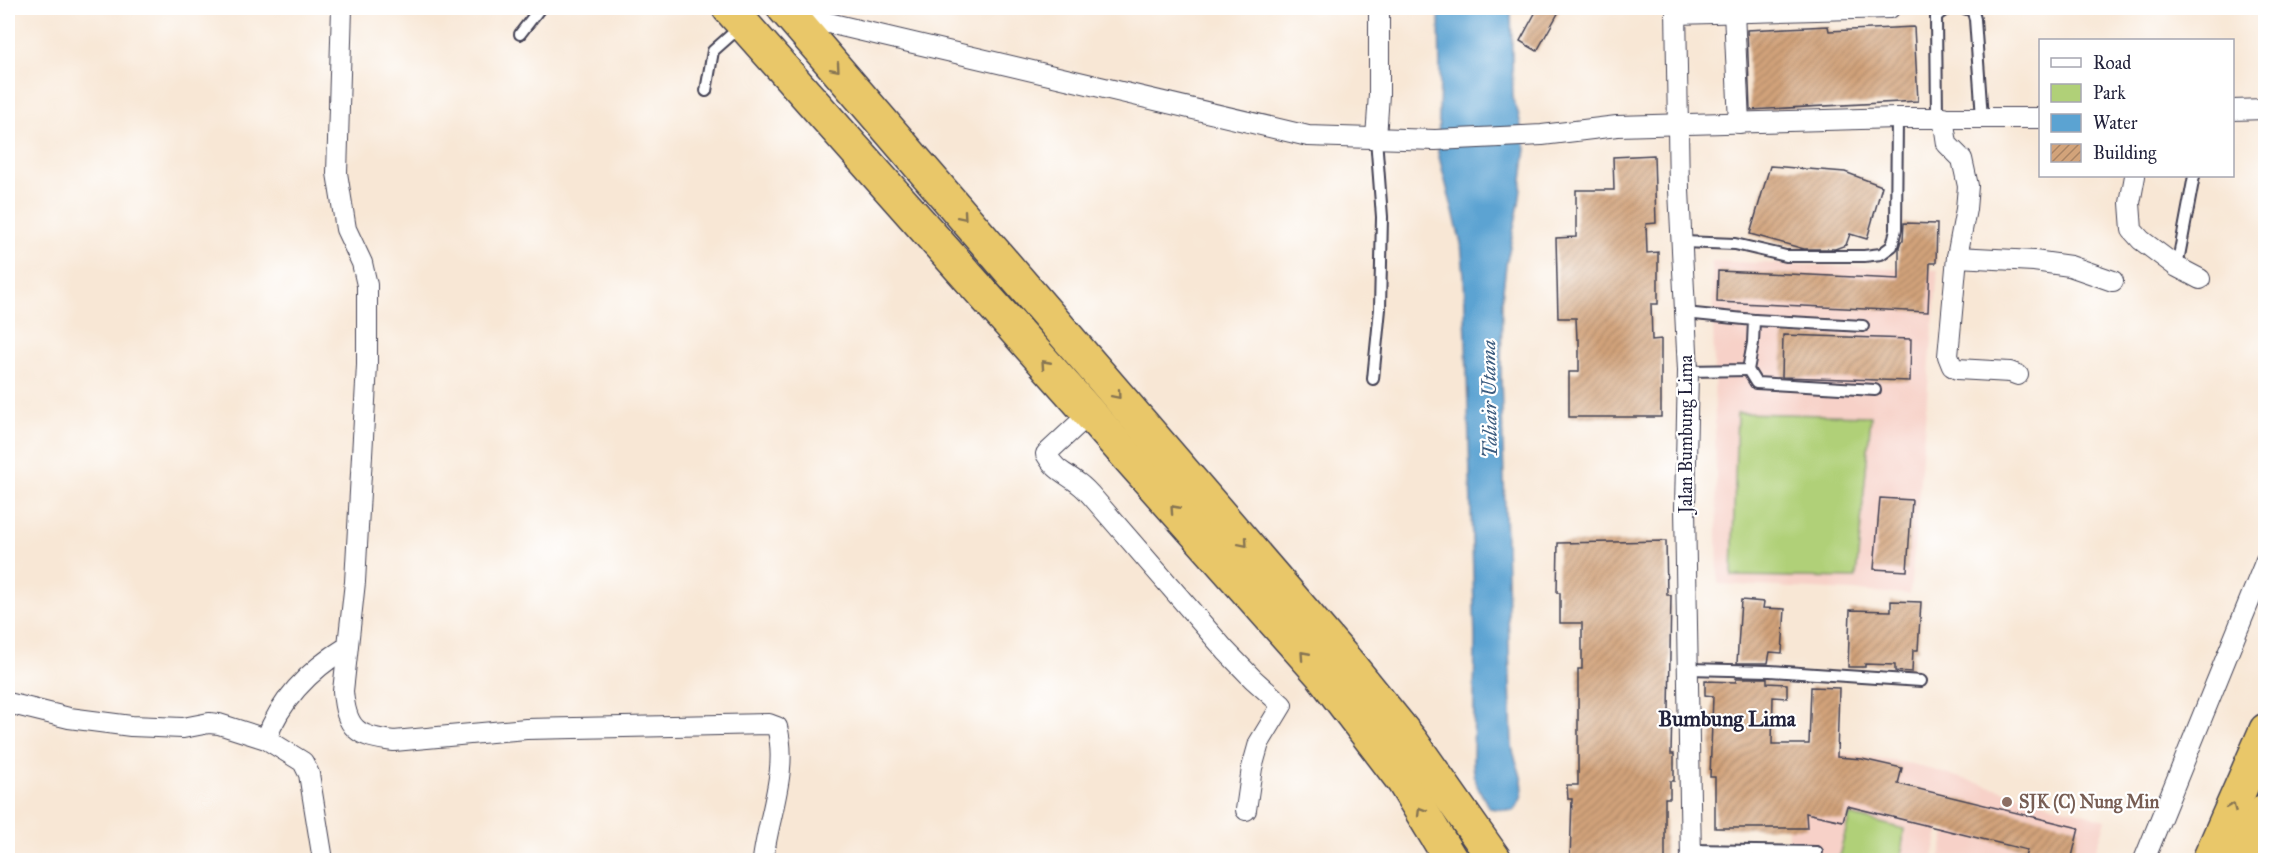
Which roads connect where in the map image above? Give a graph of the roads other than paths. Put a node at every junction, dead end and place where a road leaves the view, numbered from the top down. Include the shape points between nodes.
1 (342, 8) edge
2 (540, 8) edge
3 (784, 8) edge
4 (1379, 8) edge
5 (1890, 8) edge
6 (1676, 11) edge
7 (1734, 12) junction
8 (736, 16) edge
9 (814, 22) junction
10 (520, 34) dead end
11 (706, 91) dead end
12 (2265, 109) edge
13 (2234, 110) edge
14 (1940, 117) junction
15 (1897, 118) junction
16 (1982, 118) junction
17 (2039, 118) edge
18 (1739, 123) junction
19 (1679, 125) junction
20 (1376, 138) junction
21 (2135, 177) edge
22 (2194, 177) edge
23 (1683, 242) junction
24 (1957, 257) junction
25 (2176, 267) junction
26 (2200, 279) dead end
27 (2113, 281) dead end
28 (1685, 313) junction
29 (1754, 320) junction
30 (1863, 326) dead end
31 (1748, 370) junction
32 (1688, 371) junction
33 (2018, 375) dead end
34 (1373, 379) dead end
35 (1875, 390) dead end
36 (1083, 419) junction
37 (2265, 560) edge
38 (347, 647) junction
39 (1688, 669) junction
40 (1921, 681) dead end
41 (8, 703) edge
42 (2265, 730) edge
43 (266, 739) junction
44 (1246, 810) dead end
45 (2265, 810) edge
46 (1817, 852) dead end
47 (1691, 855) edge
48 (1447, 858) edge
49 (323, 861) edge
50 (763, 861) edge
51 (1495, 861) edge
52 (2144, 861) edge
53 (2209, 861) edge
54 (2244, 861) edge

1 - 38 street via 337,173 346,229 362,263 368,308 355,582
2 - 10 lane
3 - 9 highway
4 - 20 street
5 - 7 street
6 - 7 street
6 - 19 street, Jalan Bumbung Lima
7 - 18 street
8 - 11 lane via 713,51
36 -> 8 highway
9 - 20 street via 1308,136
9 -> 51 highway via 1353,669 1412,742
12 - 13 street
14 - 15 street
14 - 16 street
14 - 16 lane via 1936,17 1947,8 1957,8 1969,9 1975,19
14 - 24 street via 1947,144 1962,159 1968,186
15 - 18 street
15 - 23 lane via 1896,229 1892,246 1881,254 1786,256 1736,244
16 - 17 street
18 - 19 street
19 - 20 street via 1435,140
19 - 23 street, Jalan Bumbung Lima
20 - 34 lane via 1382,217 1380,309
21 - 25 street via 2130,203 2132,230
22 - 25 lane
23 - 28 street, Jalan Bumbung Lima
24 - 27 street via 2070,266
24 - 33 street via 1948,356 1952,366
25 - 26 street
28 - 29 lane
28 - 32 street, Jalan Bumbung Lima
29 - 30 lane
29 - 31 lane
31 - 32 lane
31 - 35 lane via 1756,383
32 - 39 street, Jalan Bumbung Lima
36 - 44 street via 1046,454 1052,464 1079,483 1226,651 1282,705 1258,743
48 -> 36 highway via 1403,781 1322,675
37 - 52 street
38 - 43 street via 327,659 292,693 276,715
38 - 50 street via 344,710 358,733 374,739 394,741 595,726 777,727 781,760
39 - 40 lane
39 - 47 street, Jalan Bumbung Lima
41 - 43 street via 69,718 131,726 183,728 209,723
53 -> 42 highway
43 - 49 street via 303,762 309,774
45 - 54 highway
46 - 47 lane

